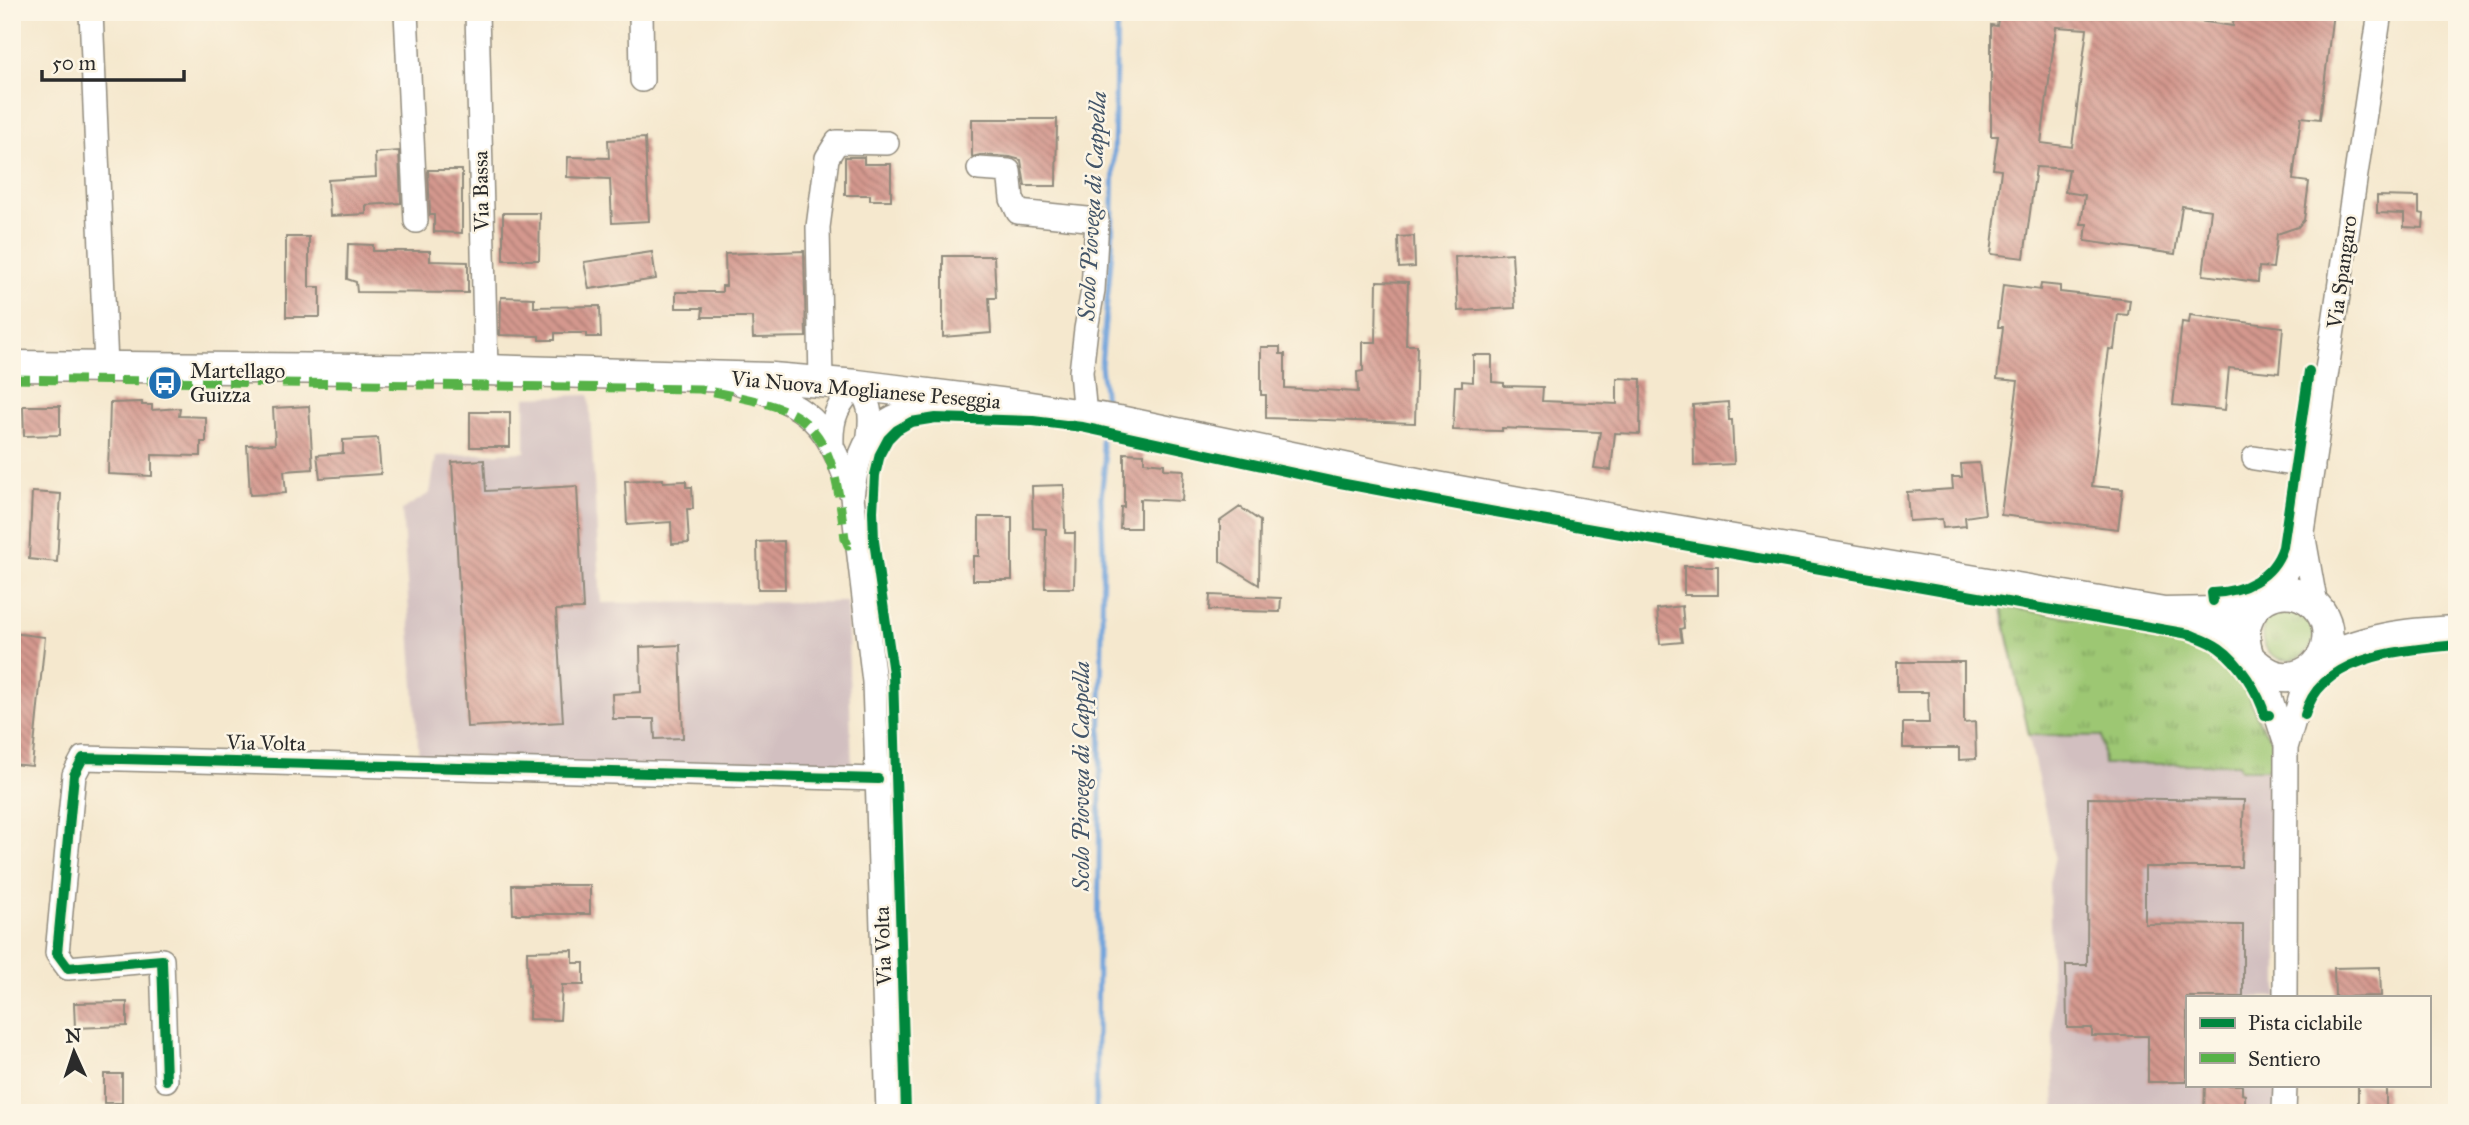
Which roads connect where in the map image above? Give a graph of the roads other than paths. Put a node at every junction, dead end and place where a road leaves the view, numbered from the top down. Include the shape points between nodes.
1 (91, 12) edge
2 (406, 12) edge
3 (477, 12) edge
4 (641, 12) edge
5 (2380, 12) edge
6 (642, 80) dead end
7 (887, 143) dead end
8 (979, 169) dead end
9 (416, 221) dead end
10 (12, 366) edge
11 (106, 366) junction
12 (486, 370) junction
13 (719, 376) junction
14 (821, 382) junction
15 (857, 385) junction
16 (987, 401) junction
17 (1085, 416) junction
18 (869, 435) junction
19 (832, 444) junction
20 (2254, 458) dead end
21 (2313, 467) junction
22 (852, 497) junction
23 (2303, 532) junction
24 (2262, 601) junction
25 (2320, 611) junction
26 (2164, 613) junction
27 (2457, 631) edge
28 (2403, 635) junction
29 (2253, 662) junction
30 (2313, 668) junction
31 (2286, 748) junction
32 (878, 779) junction
33 (2285, 996) edge
34 (166, 1080) dead end
35 (2284, 1086) edge
36 (888, 1113) edge
37 (2284, 1113) edge

1 - 11 street
2 - 9 street
3 - 12 street, Via Bassa
4 - 6 street
5 - 21 street, Via Spangaro
7 - 14 street via 836,142 827,158 818,227
8 - 17 street via 1009,171 1018,212 1097,220 1081,372
10 - 11 main road, Via Nuova Moglianese Peseggia
11 - 12 main road, Via Nuova Moglianese Peseggia
12 - 13 main road, Via Nuova Moglianese Peseggia
13 - 14 main road, Via Nuova Moglianese Peseggia
13 - 19 street, Via Volta via 784,399 813,420
14 - 15 main road, Via Nuova Moglianese Peseggia
15 - 16 main road, Via Nuova Moglianese Peseggia
15 - 18 street, Via Volta via 869,405
15 - 19 street, Via Volta via 836,410
16 - 17 main road, Via Nuova Moglianese Peseggia
16 - 18 street via 910,411
17 - 26 main road, Via Nuova Moglianese Peseggia via 1633,523
18 - 22 street, Via Volta via 855,471
19 - 22 street, Via Volta
20 - 21 street
21 - 23 street, Via Spangaro
22 - 32 street, Via Volta via 874,682
23 - 24 street, Via Spangaro via 2287,570
23 - 25 street, Via Spangaro
24 - 25 main road, Via Nuova Moglianese Peseggia via 2280,593 2294,594
24 - 26 main road, Via Nuova Moglianese Peseggia via 2216,612
24 - 29 main road via 2247,617 2243,630
25 - 28 main road, Via Nuova Moglianese Peseggia via 2360,629
25 - 30 main road via 2328,640
26 - 29 main road, Via Nuova Moglianese Peseggia via 2216,633
27 - 28 main road, Via Nuova Moglianese Peseggia
28 - 30 main road, Via Nuova Moglianese Peseggia via 2349,648
29 - 30 main road, Via Nuova Moglianese Peseggia via 2269,675 2283,678
29 - 31 street via 2267,687
30 - 31 street
31 - 33 street
32 - 34 street, Via Volta via 83,758 74,775 57,953 68,968 162,960
32 - 36 street, Via Volta
35 - 37 street

